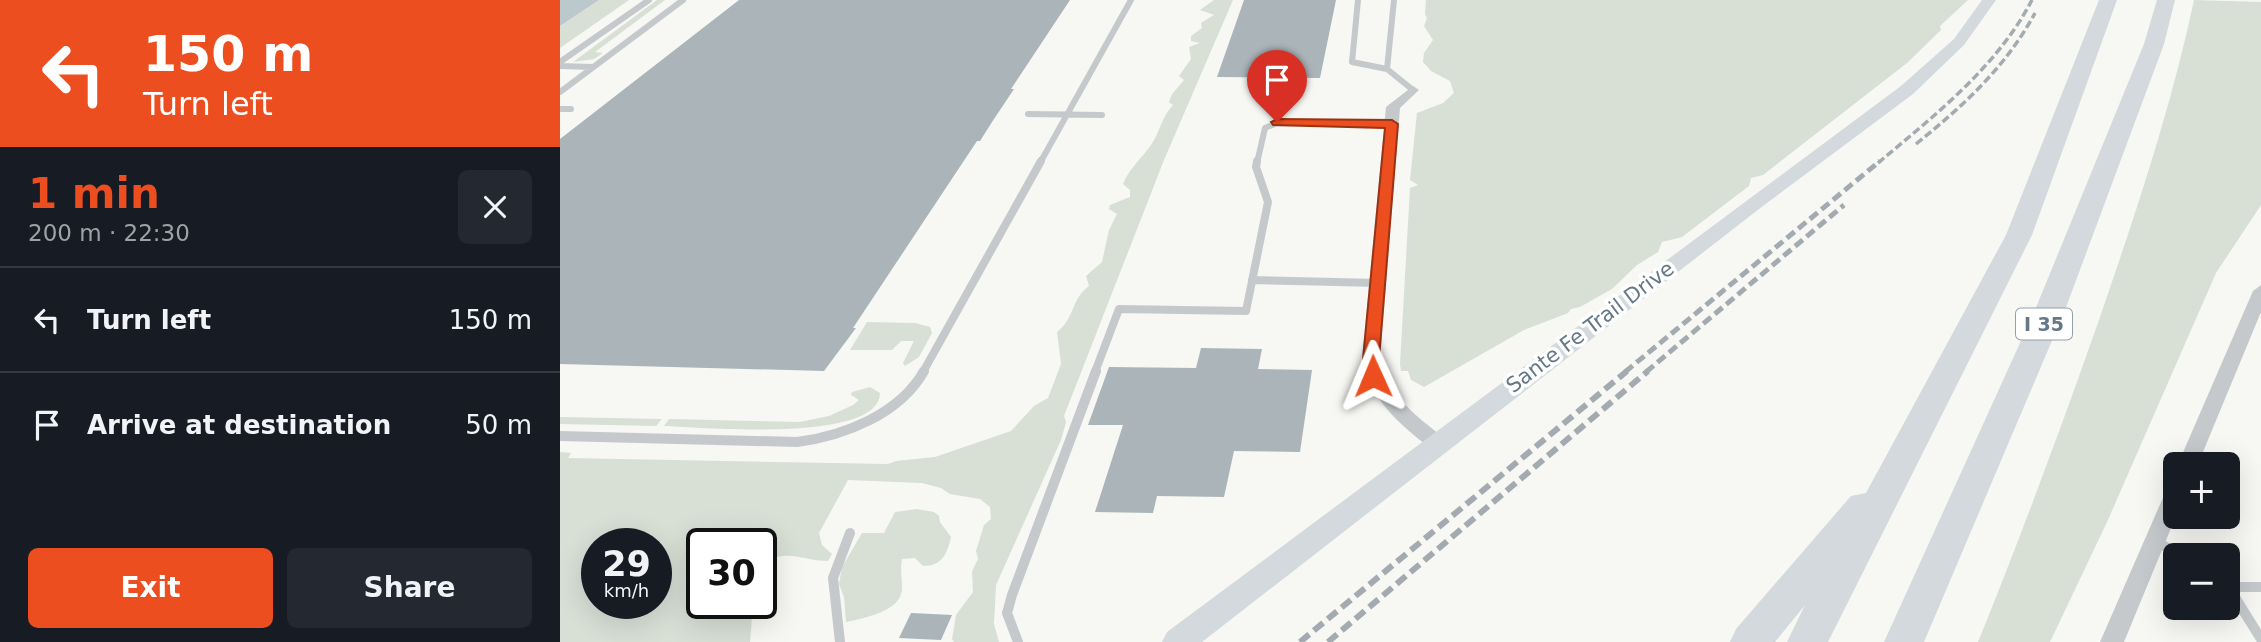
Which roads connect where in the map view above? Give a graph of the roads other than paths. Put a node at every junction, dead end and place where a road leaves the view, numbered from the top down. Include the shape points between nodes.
1 (649, 0) edge
2 (683, 0) edge
3 (1131, 0) edge
4 (1358, 0) edge
5 (1394, 0) edge
6 (1989, 0) edge
7 (2108, 0) edge
8 (2166, 0) edge
9 (560, 64) edge
10 (594, 66) junction
11 (1387, 69) junction
12 (1413, 90) joint
13 (560, 92) edge
14 (560, 109) edge
15 (571, 109) dead end
16 (1028, 114) dead end
17 (1067, 114) junction
18 (1102, 115) dead end
19 (1392, 124) junction
20 (1252, 281) junction
21 (1379, 283) junction
22 (2261, 291) edge
23 (560, 436) edge
24 (1437, 443) junction
25 (2193, 452) edge
26 (1902, 462) junction
27 (2163, 521) edge
28 (850, 533) dead end
29 (2155, 540) junction
30 (2163, 545) edge
31 (2240, 586) edge
32 (2261, 587) edge
33 (2240, 604) edge
34 (2261, 639) edge
35 (840, 642) edge
36 (1018, 642) edge
37 (1178, 642) edge
38 (1750, 642) edge
39 (1807, 642) edge
40 (1904, 642) edge
41 (2112, 642) edge

1 - 9 lane
2 - 10 lane
3 - 17 lane
4 - 11 lane via 1352,62
5 - 11 lane
6 - 24 main road, Sante Fe Trail Drive via 1959,41 1907,90
7 - 26 highway, I 35 via 2019,235
8 - 40 highway, I 35 via 2154,44 2050,310
9 - 10 lane
10 - 13 lane
11 - 12 lane
12 - 19 street via 1394,107
14 - 15 lane
16 - 17 lane
17 - 18 lane
17 - 23 lane via 918,382 887,411 828,438 797,442
19 - 20 lane via 1277,122 1265,128 1256,167 1268,202
19 - 21 street
20 - 21 lane
20 - 36 lane via 1246,311 1119,309 1007,613
21 - 24 street via 1373,376 1396,412
22 - 25 street
24 - 37 main road, Sante Fe Trail Drive
26 - 38 highway
26 - 39 highway, I 35
27 - 29 street
28 - 35 lane via 833,578
29 - 30 lane
29 - 41 street
31 - 32 lane
33 - 34 lane

